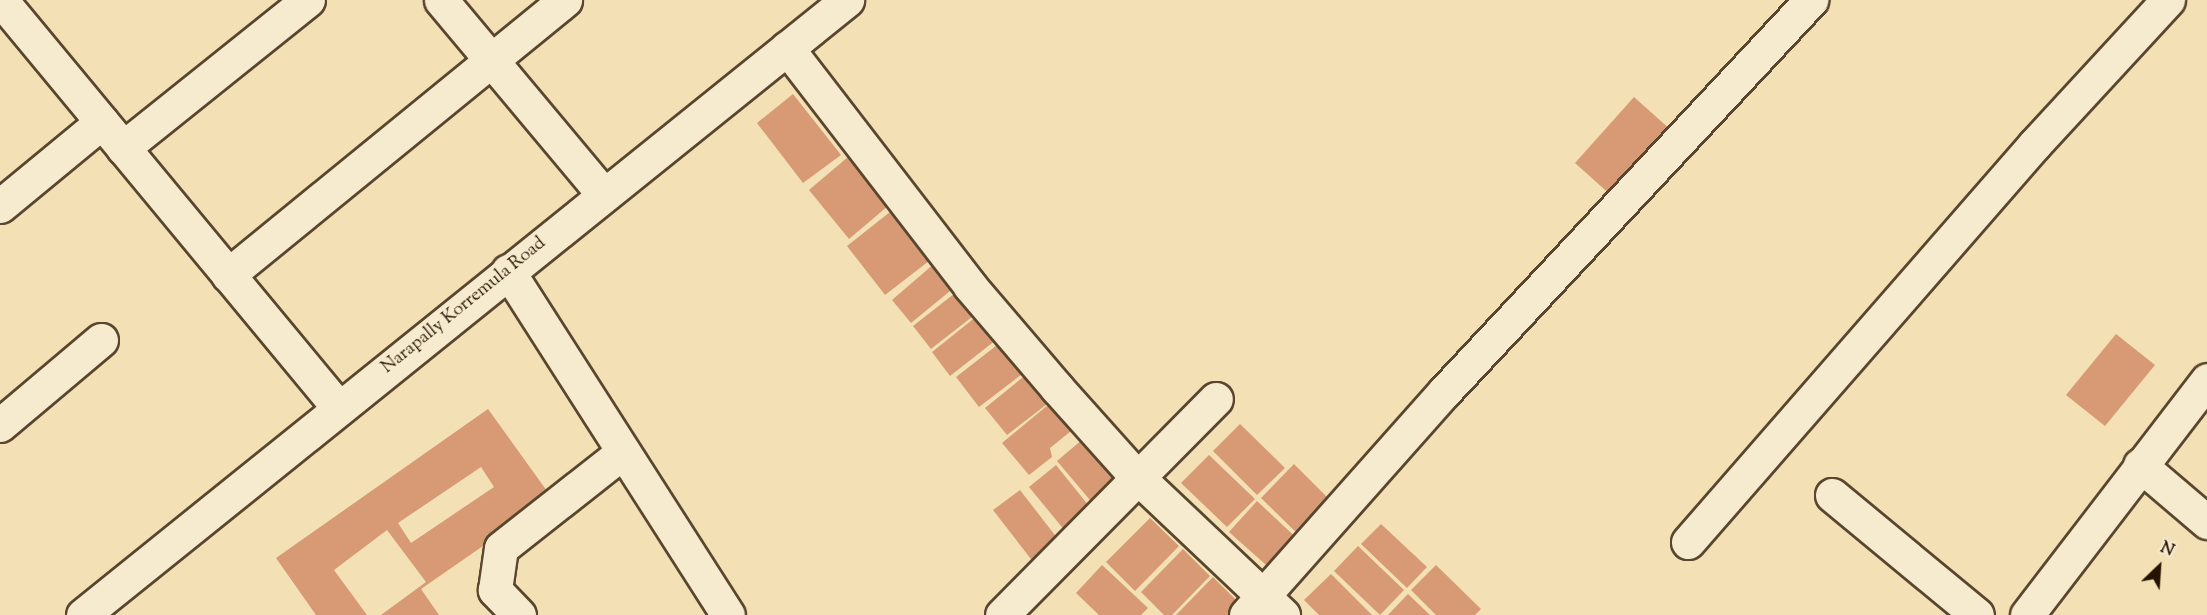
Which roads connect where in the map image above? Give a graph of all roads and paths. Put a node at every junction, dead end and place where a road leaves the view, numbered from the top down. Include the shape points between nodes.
1 (308, 0) edge
2 (441, 0) edge
3 (565, 0) edge
4 (847, 0) edge
5 (1811, 0) edge
6 (2168, 0) edge
7 (17, 6) edge
8 (787, 48) junction
9 (493, 62) junction
10 (102, 122) junction
11 (123, 148) junction
12 (604, 195) junction
13 (0, 206) edge
14 (508, 272) junction
15 (228, 274) junction
16 (101, 340) dead end
17 (2207, 380) edge
18 (1216, 399) dead end
19 (338, 407) junction
20 (0, 425) edge
21 (623, 452) junction
22 (2140, 465) junction
23 (1139, 478) junction
24 (1832, 495) dead end
25 (2207, 522) edge
26 (1688, 542) dead end
27 (1264, 609) edge
28 (83, 615) edge
29 (519, 615) edge
30 (728, 615) edge
31 (1002, 615) edge
32 (1977, 615) edge
33 (2027, 615) edge

1 - 11 street
2 - 9 street
3 - 9 street
4 - 8 street, Narapally Korremula Road
5 - 27 street via 1444,391
6 - 26 street via 2035,144
7 - 10 street
8 - 12 street, Narapally Korremula Road
8 - 23 street via 970,286
9 - 12 street
9 - 15 street
10 - 11 street
10 - 13 street
11 - 15 street
12 - 14 street, Narapally Korremula Road
14 - 19 street, Narapally Korremula Road
14 - 21 street
15 - 19 street
16 - 20 street
17 - 22 street
18 - 23 street
19 - 28 street, Narapally Korremula Road
21 - 29 street via 501,548 495,590
21 - 30 street
22 - 25 street
22 - 33 street
23 - 27 street
23 - 31 street
24 - 32 street

